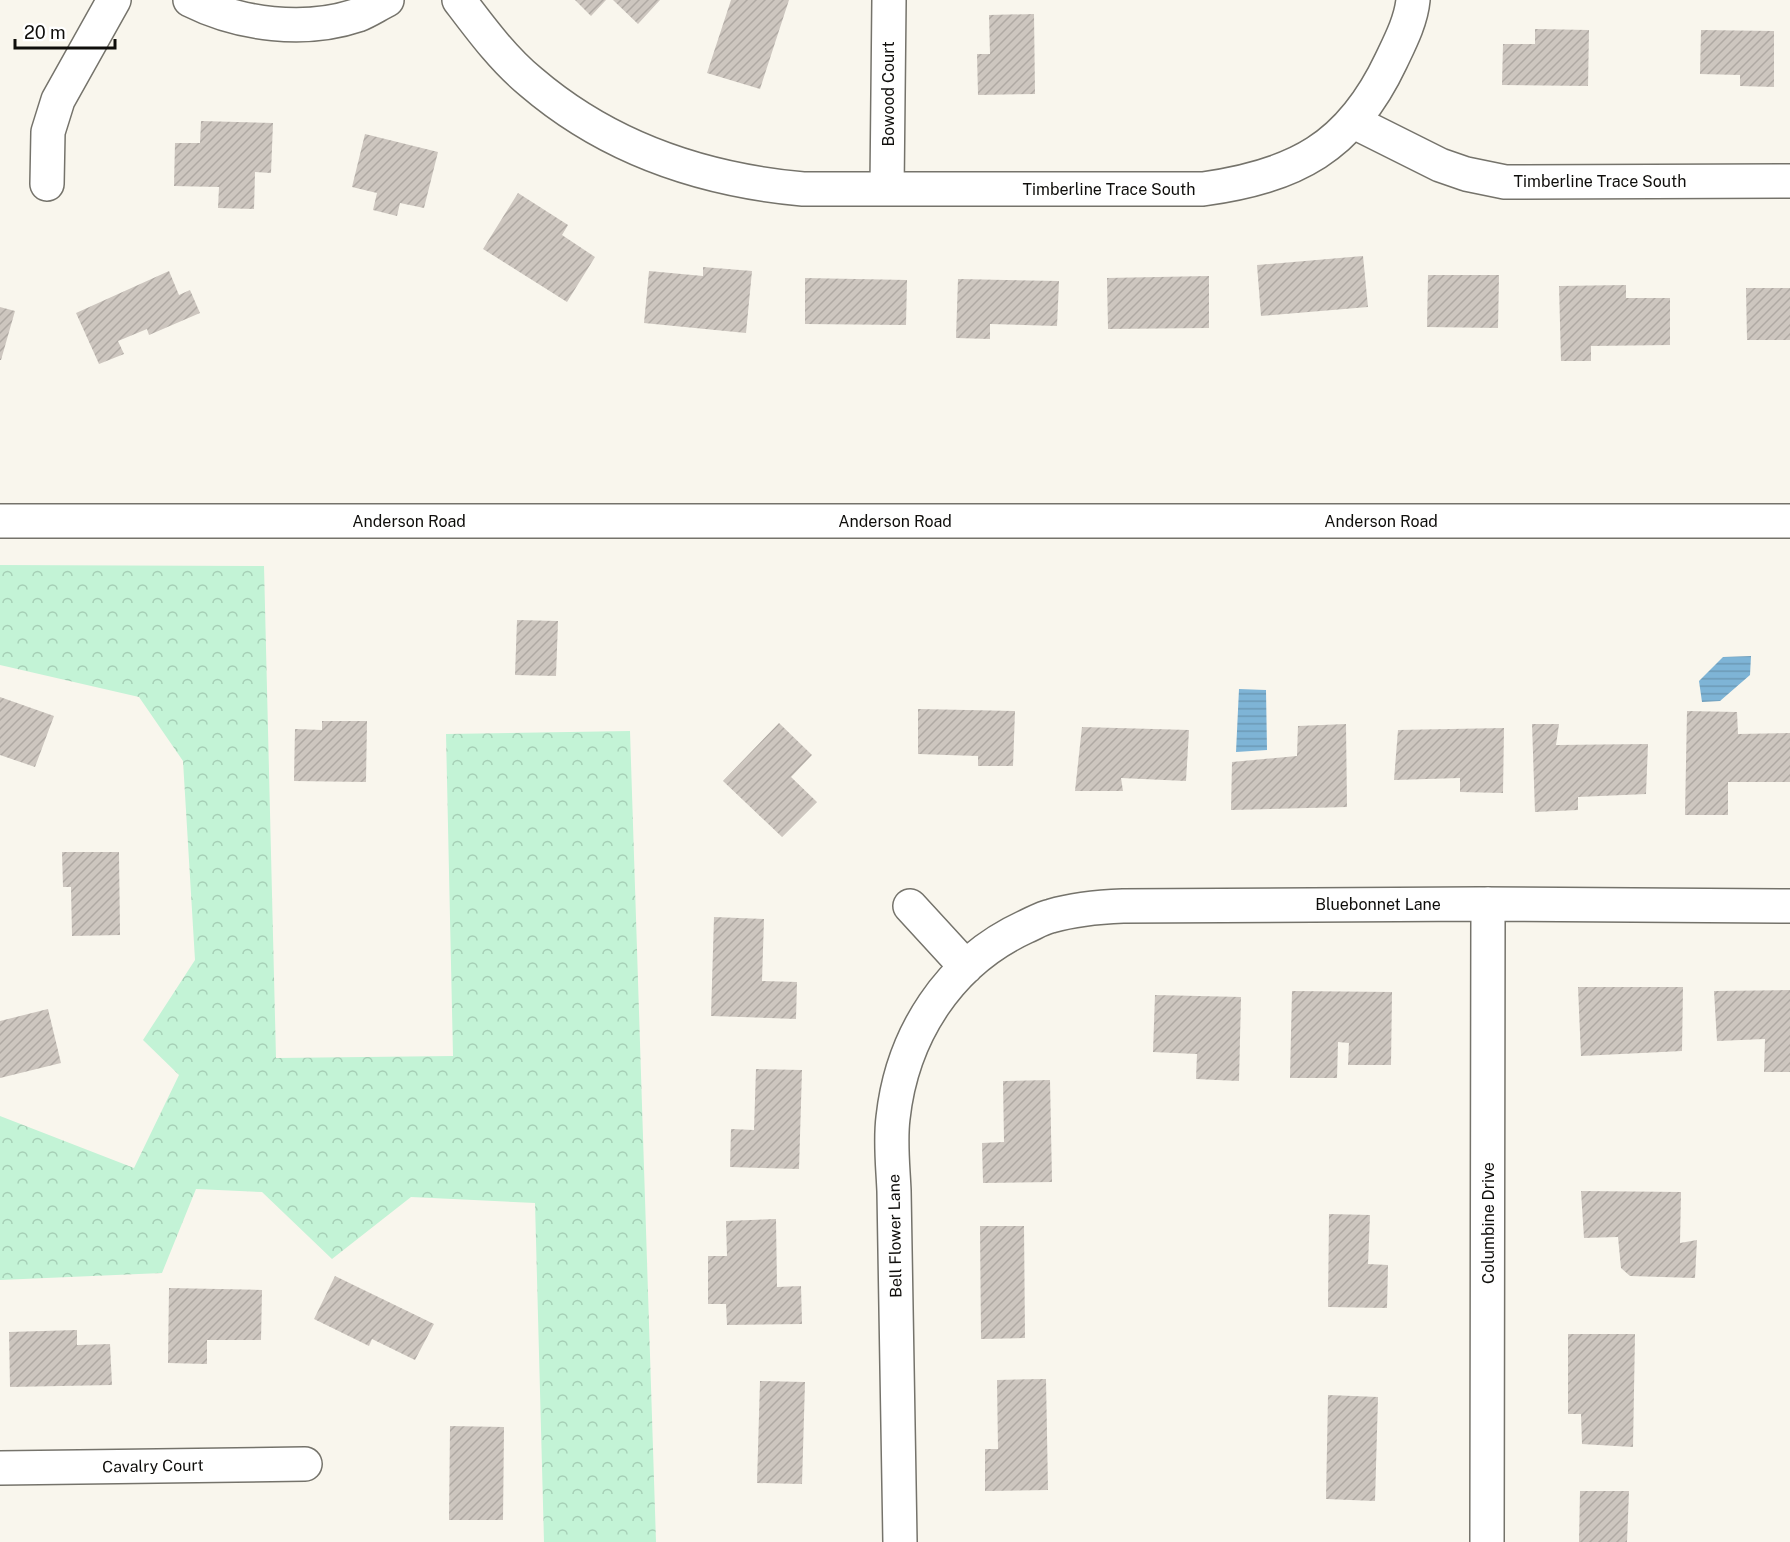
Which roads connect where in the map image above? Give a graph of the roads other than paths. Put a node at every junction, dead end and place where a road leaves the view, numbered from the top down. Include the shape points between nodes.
1 (114, 0) edge
2 (190, 0) edge
3 (387, 0) edge
4 (459, 0) edge
5 (889, 0) edge
6 (1413, 0) edge
7 (1354, 122) junction
8 (1790, 181) edge
9 (47, 184) dead end
10 (887, 189) junction
11 (0, 521) edge
12 (1790, 521) edge
13 (1488, 904) junction
14 (910, 906) dead end
15 (1790, 906) edge
16 (972, 961) junction
17 (305, 1464) dead end
18 (0, 1468) edge
19 (900, 1542) edge
20 (1487, 1542) edge

1 - 9 street via 58,100 48,132
2 - 3 street via 236,18 283,24 335,21
4 - 10 street, Timberline Trace South via 484,34 530,82 569,112 644,152 703,172 766,185
5 - 10 street, Bowood Court
6 - 7 street via 1401,42 1370,101
7 - 8 street, Timberline Trace South via 1440,165 1505,182
7 - 10 street, Timberline Trace South via 1312,156 1276,174 1233,185 1203,189
11 - 12 street, Anderson Road
13 - 15 street, Bluebonnet Lane
13 - 16 street, Bluebonnet Lane via 1084,908 1049,916 1010,934
13 - 20 street, Columbine Drive
14 - 16 street
16 - 19 street, Bell Flower Lane via 942,991 922,1023 906,1059 893,1116
17 - 18 street, Cavalry Court

